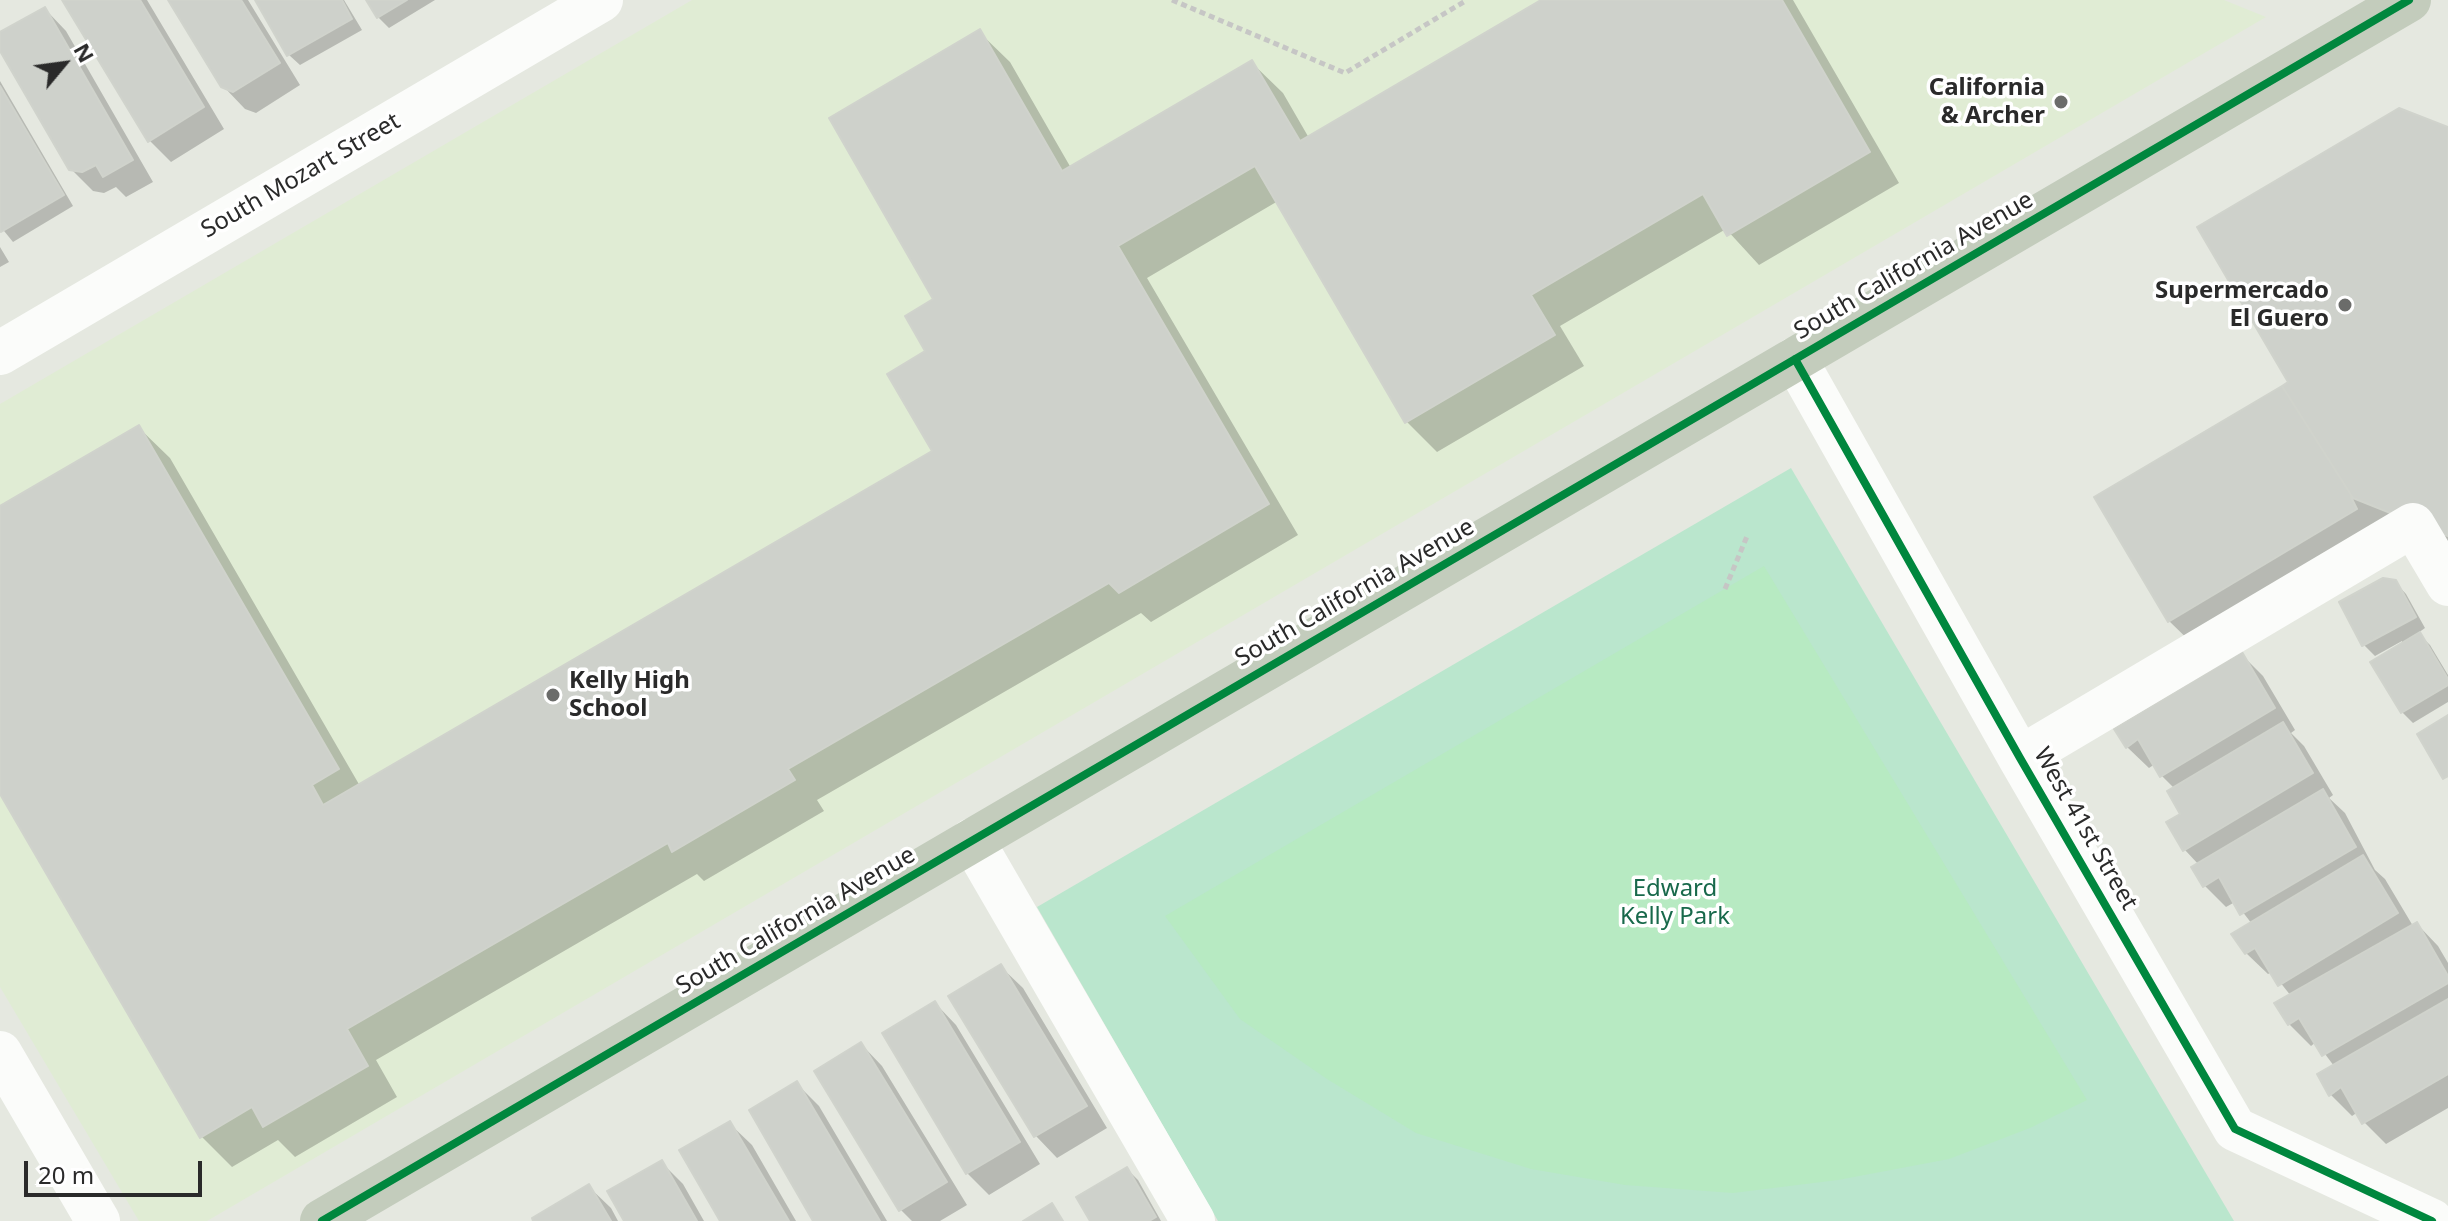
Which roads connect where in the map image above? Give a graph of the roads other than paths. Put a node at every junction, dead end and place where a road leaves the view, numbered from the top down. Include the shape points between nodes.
1 (601, 0) edge
2 (2409, 0) edge
3 (0, 353) edge
4 (1795, 359) junction
5 (2448, 584) edge
6 (2020, 758) junction
7 (972, 840) junction
8 (0, 1053) edge
9 (98, 1221) edge
10 (322, 1221) edge
11 (1193, 1221) edge
12 (2432, 1221) edge

1 - 3 street, South Mozart Street
2 - 4 main road, South California Avenue
4 - 6 street, West 41st Street
4 - 7 main road, South California Avenue
5 - 6 street via 2413,525
6 - 12 street, West 41st Street via 2235,1129
7 - 10 main road, South California Avenue
7 - 11 street
8 - 9 street

